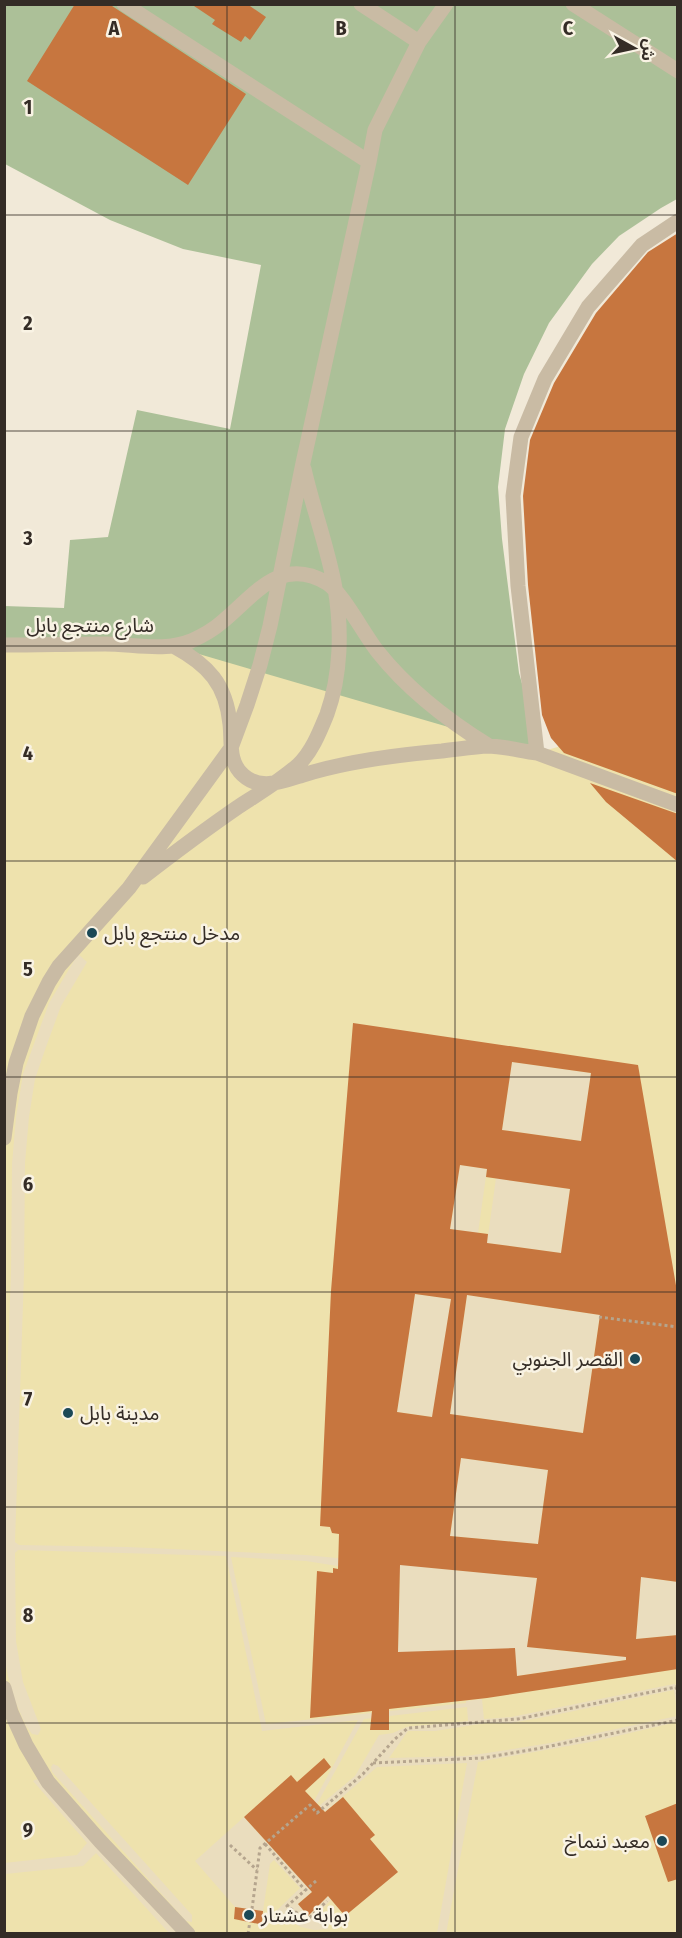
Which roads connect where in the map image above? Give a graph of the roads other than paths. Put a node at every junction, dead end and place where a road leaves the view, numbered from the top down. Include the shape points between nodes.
1 (124, 4) edge
2 (361, 4) edge
3 (446, 4) edge
4 (573, 4) edge
5 (419, 42) junction
6 (678, 71) edge
7 (369, 162) junction
8 (678, 221) edge
9 (303, 463) junction
10 (280, 576) junction
11 (335, 589) junction
12 (4, 645) edge
13 (174, 647) junction
14 (489, 746) junction
15 (231, 748) junction
16 (537, 753) junction
17 (274, 784) junction
18 (678, 805) edge
19 (129, 888) junction
20 (4, 1138) edge
21 (4, 1688) edge
22 (188, 1934) edge

1 - 7 street
2 - 5 street
3 - 5 street
4 - 6 street
5 - 7 street via 375,130
7 - 9 street
8 - 16 street via 642,245 588,307 545,379 521,437 513,507
9 - 10 street
9 - 11 street
10 - 11 street via 306,575
10 - 13 street, شارع منتجع بابل via 264,584 222,623
10 - 15 street via 260,665
11 - 14 street via 403,682
11 - 17 street via 338,648 332,699 300,764
12 - 13 street, شارع منتجع بابل
13 - 15 street, شارع منتجع بابل via 192,656 219,685 226,703
14 - 16 street
14 - 17 street via 323,768
15 - 17 street, شارع منتجع بابل via 242,775 255,783
15 - 19 street
16 - 18 street
17 - 19 street
19 - 20 street via 59,966 40,997 16,1063
21 - 22 street via 26,1744 48,1782

